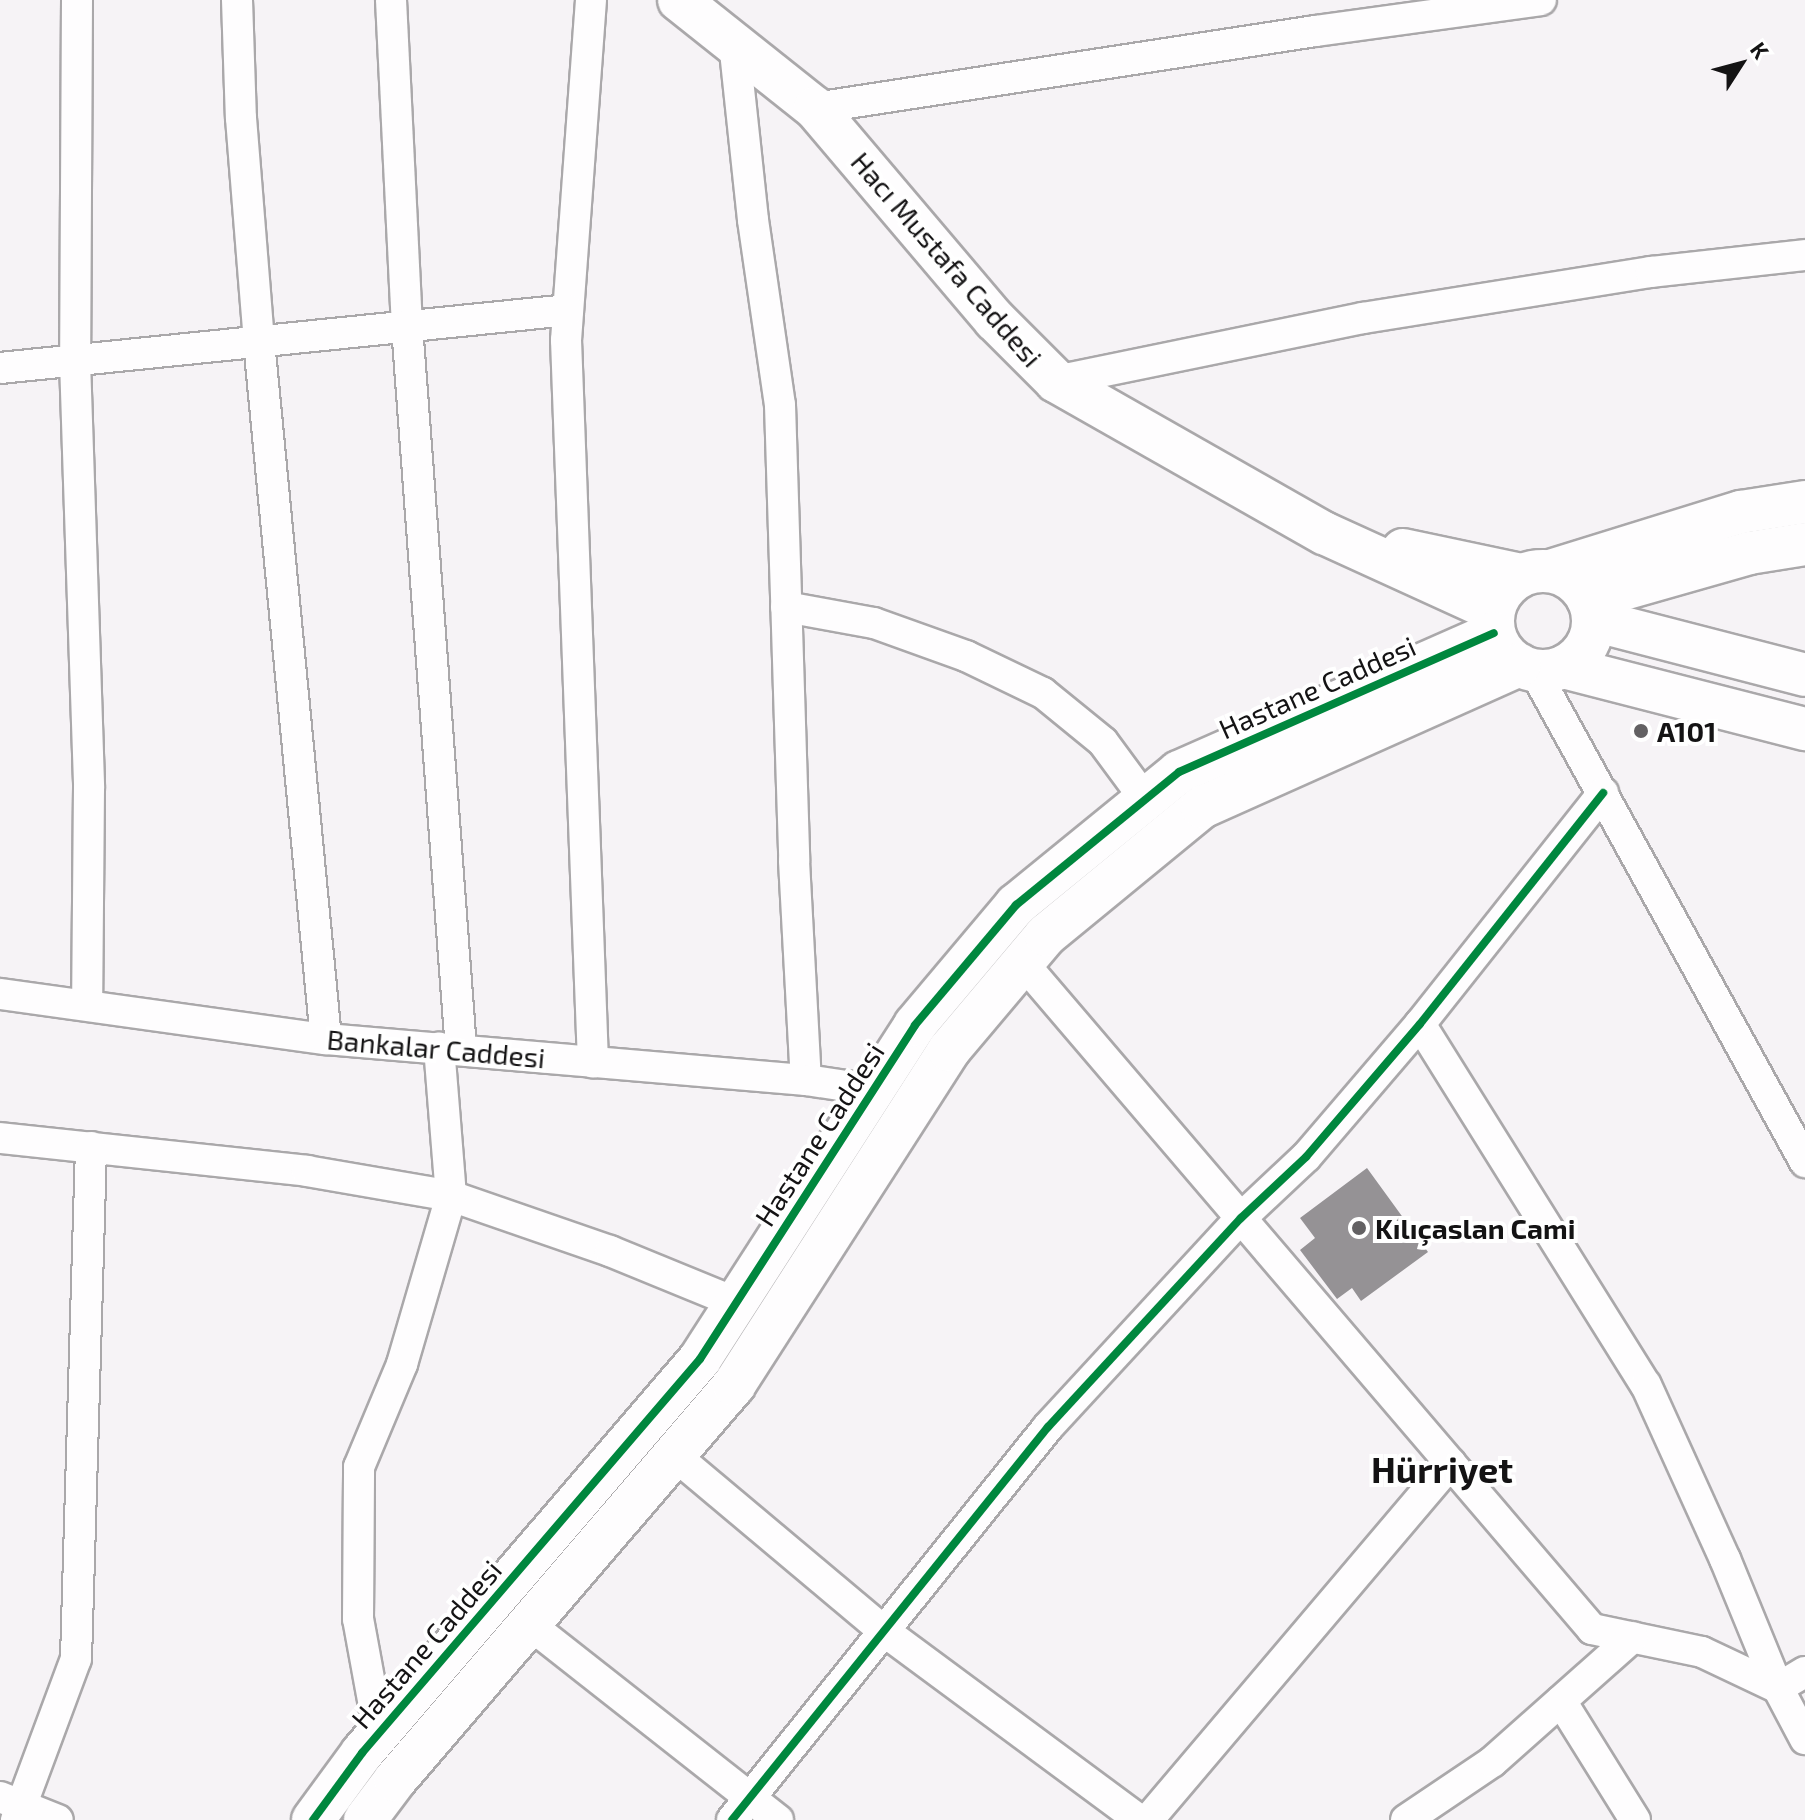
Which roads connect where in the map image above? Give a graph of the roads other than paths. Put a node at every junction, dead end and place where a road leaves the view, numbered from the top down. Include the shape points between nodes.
1 (77, 0) edge
2 (237, 0) edge
3 (391, 0) edge
4 (591, 0) edge
5 (679, 0) edge
6 (1541, 0) edge
7 (1403, 9) edge
8 (734, 42) junction
9 (815, 108) junction
10 (1805, 255) edge
11 (568, 310) junction
12 (407, 326) junction
13 (259, 342) junction
14 (75, 361) junction
15 (0, 368) edge
16 (1056, 381) junction
17 (1805, 502) edge
18 (1324, 533) junction
19 (1805, 544) edge
20 (1535, 573) junction
21 (786, 607) junction
22 (1591, 610) junction
23 (1494, 622) junction
24 (1539, 667) junction
25 (1805, 675) edge
26 (1805, 729) edge
27 (1603, 793) junction
28 (1145, 799) junction
29 (1023, 963) junction
30 (0, 994) edge
31 (87, 1003) junction
32 (1420, 1024) junction
33 (326, 1039) junction
34 (450, 1048) junction
35 (593, 1062) junction
36 (806, 1080) junction
37 (873, 1090) junction
38 (0, 1138) edge
39 (91, 1147) junction
40 (1805, 1162) edge
41 (451, 1196) junction
42 (1241, 1218) junction
43 (737, 1303) junction
44 (674, 1455) junction
45 (1451, 1463) junction
46 (529, 1624) junction
47 (884, 1631) junction
48 (1633, 1637) junction
49 (1805, 1672) edge
50 (1778, 1688) junction
51 (1561, 1701) junction
52 (379, 1733) junction
53 (1805, 1739) edge
54 (12, 1808) edge
55 (740, 1809) edge
56 (378, 1815) edge
57 (58, 1820) edge
58 (313, 1820) edge
59 (778, 1820) edge
60 (1139, 1820) edge
61 (1148, 1820) edge
62 (1406, 1820) edge
63 (1635, 1820) edge

1 - 14 street
2 - 13 street
3 - 12 street
4 - 11 street
5 - 8 street, Hacı Mustafa Caddesi
6 - 7 street
7 - 9 street
8 - 9 street, Hacı Mustafa Caddesi
8 - 21 street via 780,405
9 - 16 street, Hacı Mustafa Caddesi via 995,320
10 - 16 street via 1651,272 1363,318
11 - 12 street
11 - 35 street
12 - 13 street
12 - 34 street
13 - 14 street
13 - 33 street
14 - 15 street
14 - 31 street via 89,788
16 - 18 street, Hacı Mustafa Caddesi
17 - 20 street via 1741,512
18 - 20 street
18 - 23 street
19 - 22 street via 1749,553
20 - 22 street via 1579,585
20 - 23 street via 1508,584
21 - 28 street via 874,623 966,656 1043,693 1103,742
21 - 36 street
22 - 24 street via 1586,648
22 - 25 street
23 - 24 street via 1508,657
23 - 28 street, Hastane Caddesi via 1179,772
24 - 26 street
24 - 27 street
24 - 29 street via 1202,807 1046,935
27 - 32 street
27 - 40 street
28 - 37 street, Hastane Caddesi via 1016,905 915,1025
29 - 42 street
29 - 44 street via 949,1050 734,1385
30 - 31 street, Bankalar Caddesi
31 - 33 street, Bankalar Caddesi
32 - 42 street via 1306,1157
32 - 50 street via 1646,1385
33 - 34 street, Bankalar Caddesi
34 - 35 street, Bankalar Caddesi
34 - 41 street
35 - 36 street, Bankalar Caddesi
36 - 37 street, Bankalar Caddesi
37 - 43 street, Hastane Caddesi
38 - 39 street
39 - 41 street via 307,1171
39 - 54 street via 76,1659
41 - 43 street via 610,1251
41 - 52 street via 402,1364 359,1467 358,1619
42 - 45 street
42 - 47 street via 1048,1427
43 - 52 street, Hastane Caddesi via 700,1359
44 - 46 street
44 - 47 street
45 - 48 street via 1592,1629
45 - 61 street
46 - 55 street
46 - 56 street
47 - 55 street
47 - 60 street
48 - 50 street via 1702,1652
48 - 51 street
49 - 50 street
50 - 53 street
51 - 62 street via 1492,1762
51 - 63 street
52 - 58 street, Hastane Caddesi
54 - 57 street
55 - 59 street

